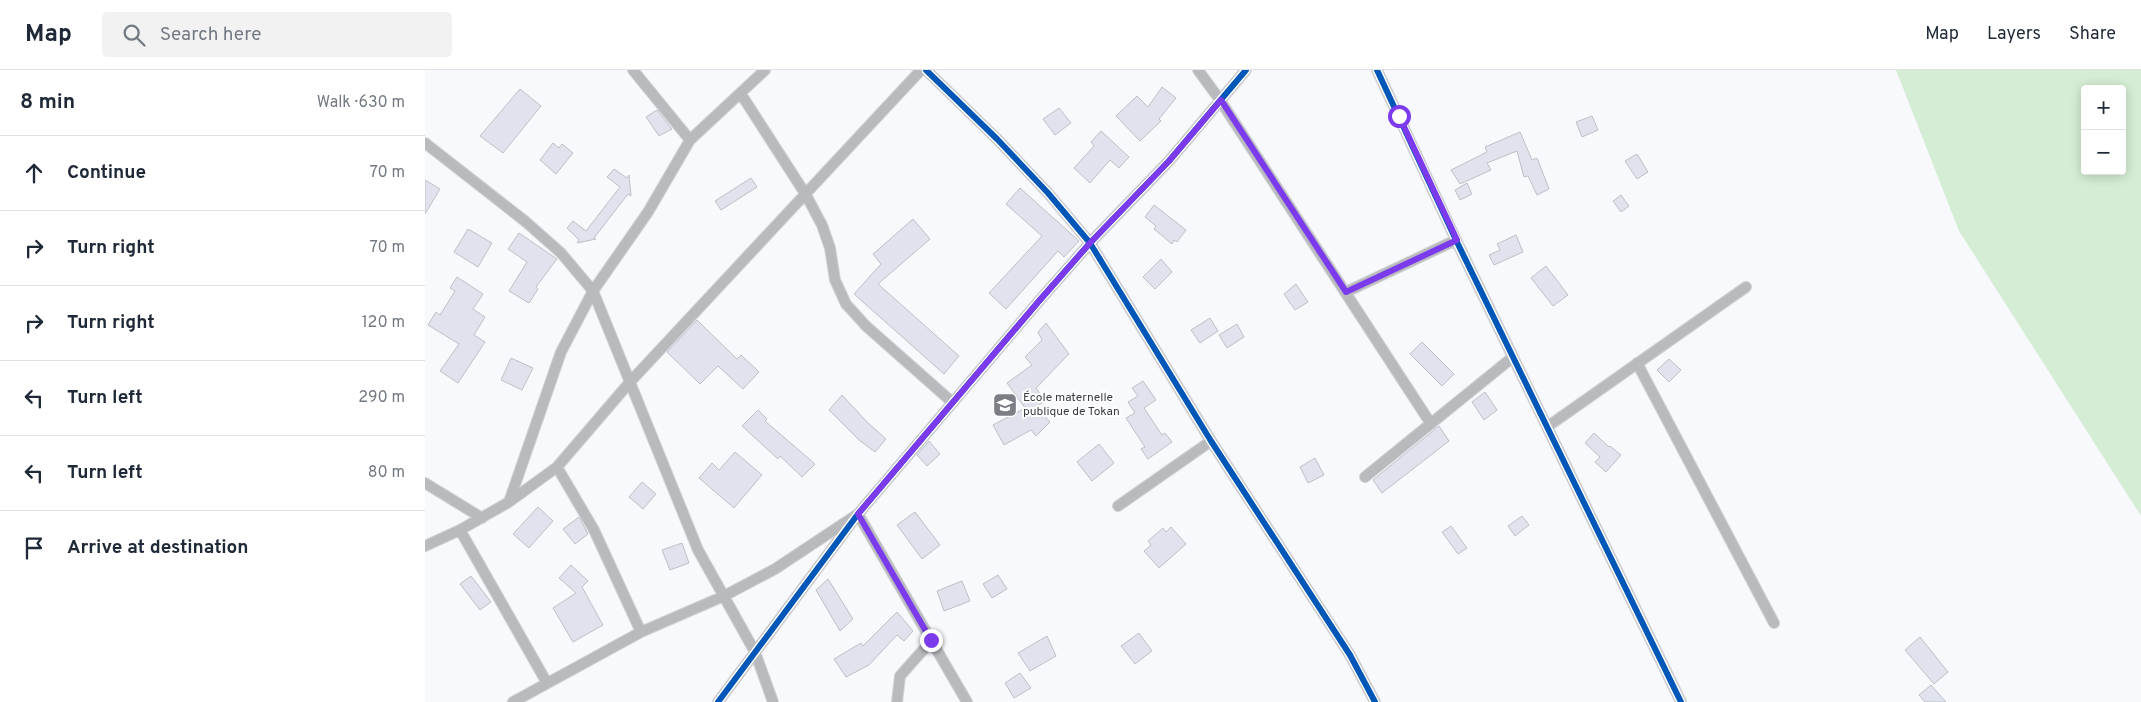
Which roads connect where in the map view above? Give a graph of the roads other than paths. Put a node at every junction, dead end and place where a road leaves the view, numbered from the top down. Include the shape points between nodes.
1 (633, 70) edge
2 (765, 70) edge
3 (921, 70) edge
4 (926, 70) edge
5 (1198, 70) edge
6 (1246, 70) edge
7 (1377, 70) edge
8 (741, 94) junction
9 (1221, 100) junction
10 (690, 140) junction
11 (425, 143) edge
12 (805, 194) junction
13 (1457, 240) junction
14 (1090, 243) junction
15 (1746, 287) dead end
16 (593, 291) junction
17 (1346, 292) junction
18 (1513, 357) junction
19 (1637, 363) junction
20 (630, 382) junction
21 (952, 402) junction
22 (1431, 424) junction
23 (1547, 426) junction
24 (1211, 441) junction
25 (557, 467) junction
26 (1365, 477) dead end
27 (425, 483) edge
28 (509, 502) junction
29 (1118, 506) dead end
30 (858, 514) junction
31 (482, 518) junction
32 (460, 530) junction
33 (425, 546) edge
34 (724, 596) junction
35 (1774, 623) dead end
36 (641, 632) junction
37 (931, 640) junction
38 (755, 652) junction
39 (547, 683) junction
40 (1676, 700) edge
41 (513, 702) edge
42 (718, 702) edge
43 (773, 702) edge
44 (897, 702) edge
45 (967, 702) edge
46 (1375, 702) edge

1 - 10 street
2 - 8 street
3 - 12 street
4 - 14 street via 997,139
5 - 9 street
6 - 9 street
7 - 13 street
8 - 10 street
8 - 12 street
9 - 14 street via 1169,161
9 - 17 street
10 - 16 street via 648,212
11 - 16 street via 526,222 561,254
12 - 20 street
12 - 21 street via 823,225 835,280 846,304 866,326
13 - 17 street
13 - 18 street
14 - 21 street
14 - 24 street
15 - 19 street
16 - 20 street
16 - 28 street via 561,352
17 - 22 street
18 - 22 street
18 - 23 street
19 - 23 street
19 - 35 street
20 - 25 street
20 - 34 street via 697,550
21 - 30 street
22 - 26 street
23 - 40 street
24 - 29 street
24 - 46 street
25 - 28 street
25 - 36 street via 594,530
27 - 31 street
28 - 31 street
30 - 34 street via 775,569
30 - 37 street
30 - 38 street
31 - 32 street
32 - 33 street
32 - 39 street
34 - 36 street
34 - 38 street
36 - 39 street
37 - 44 street via 900,676
37 - 45 street
38 - 42 street
38 - 43 street
39 - 41 street

